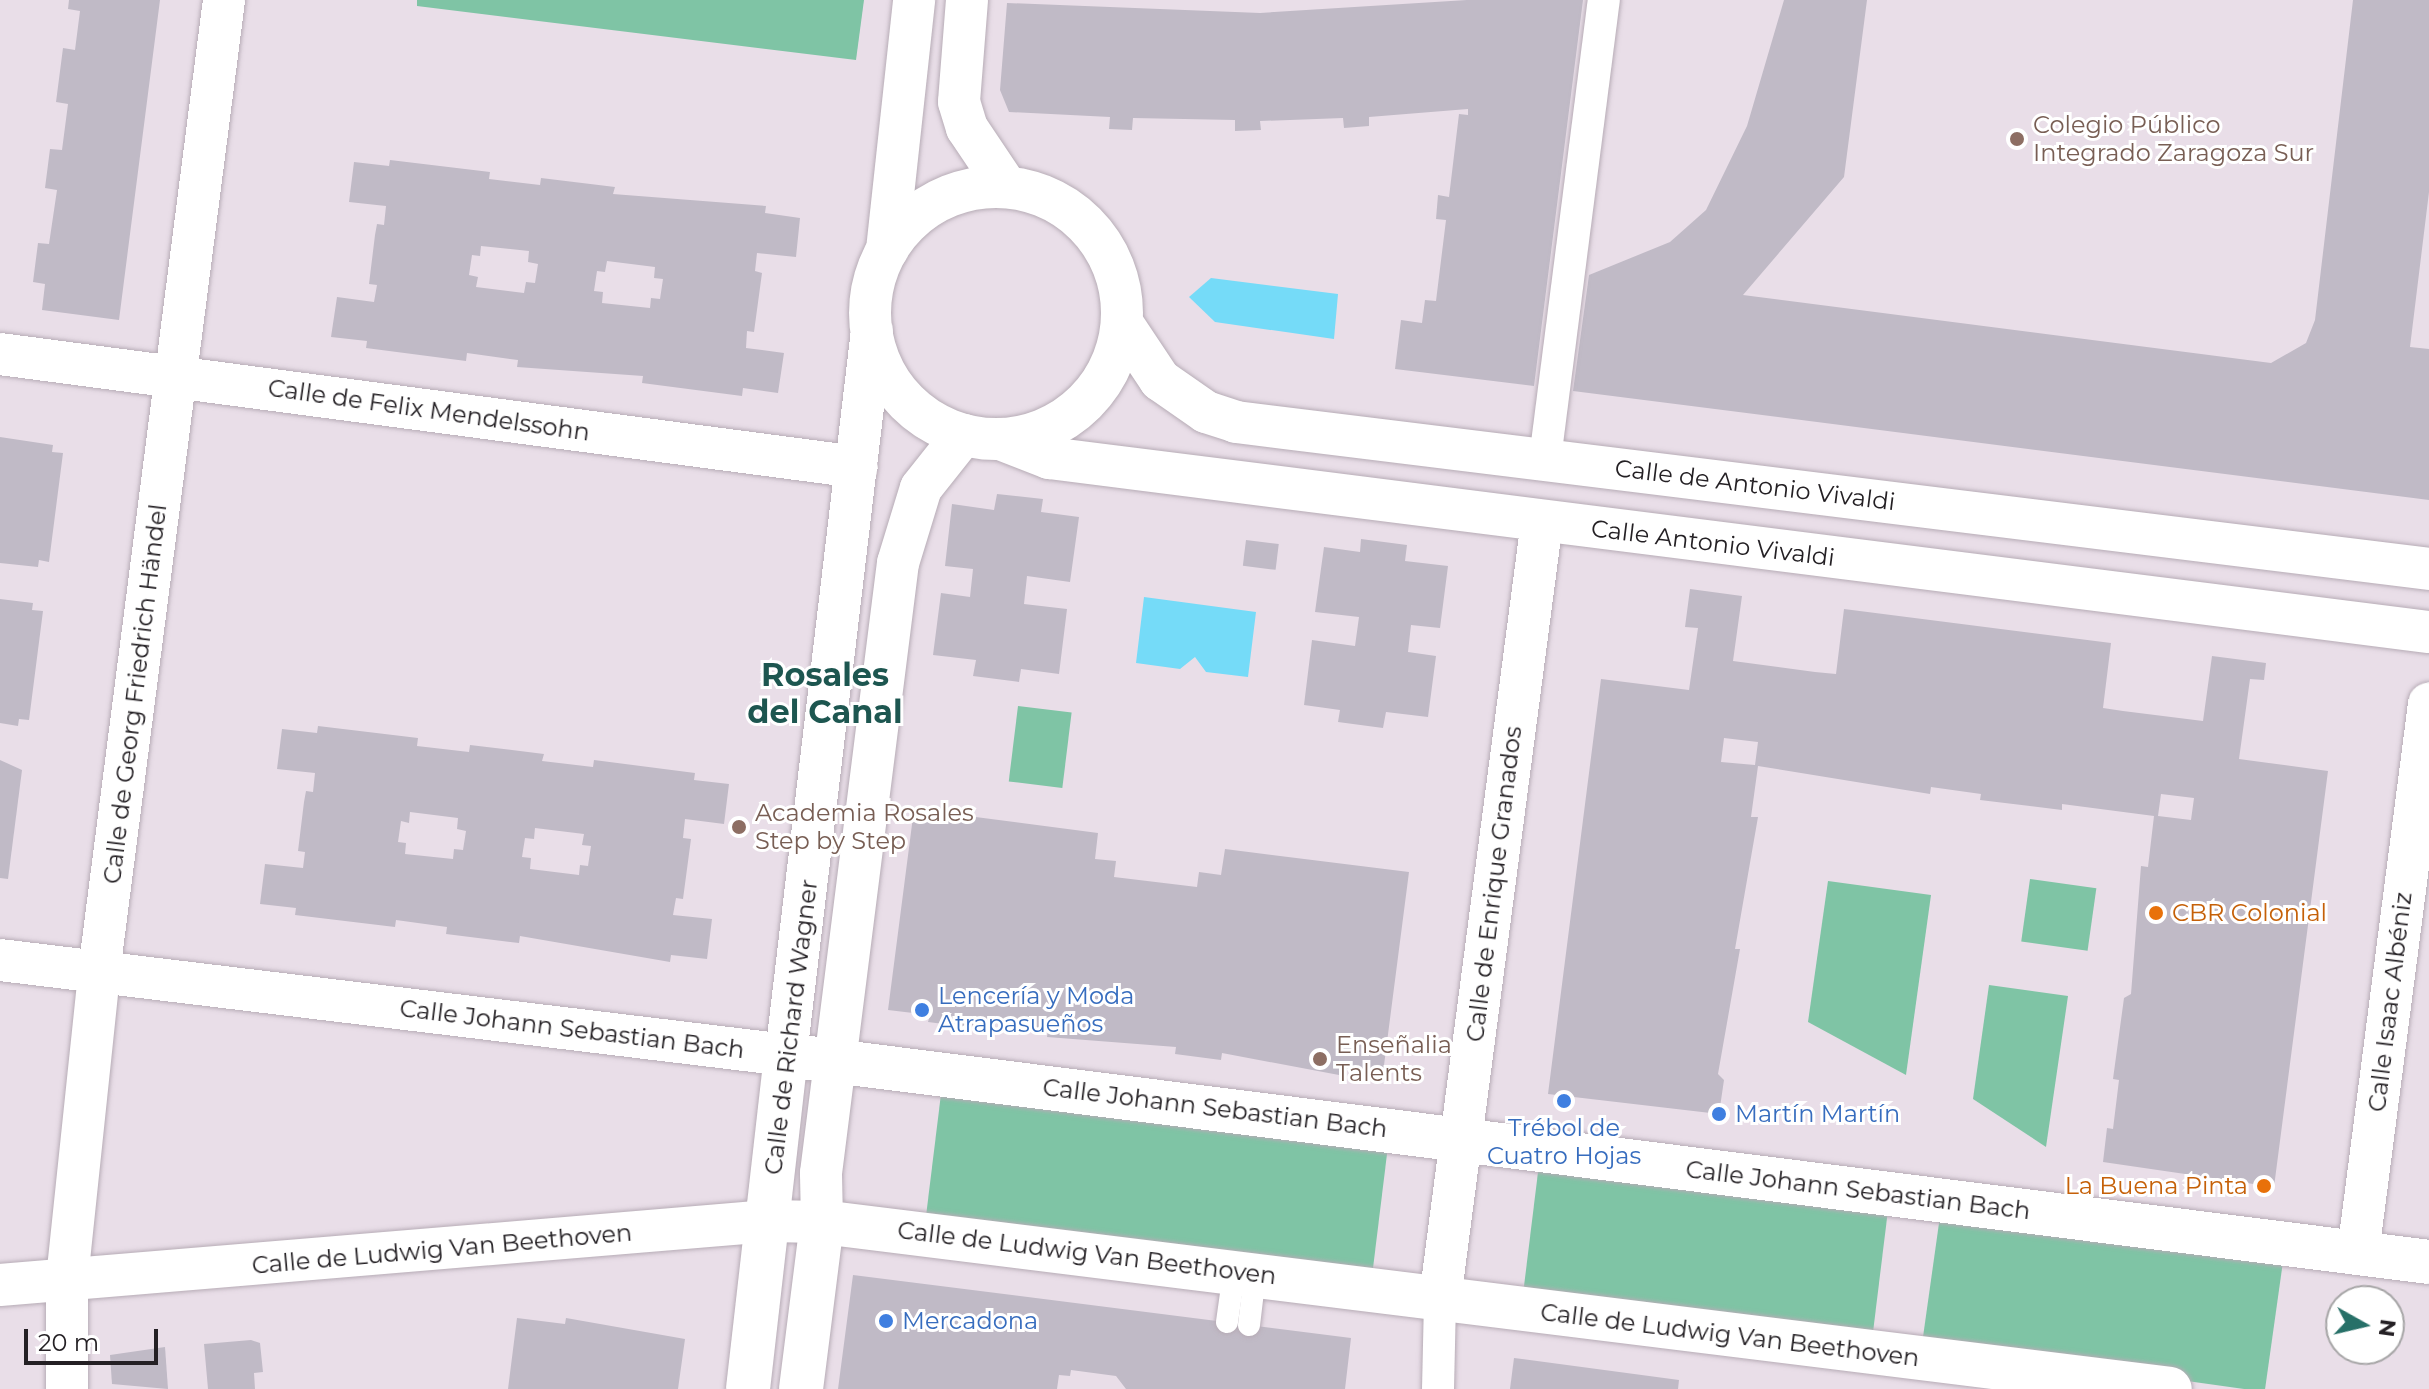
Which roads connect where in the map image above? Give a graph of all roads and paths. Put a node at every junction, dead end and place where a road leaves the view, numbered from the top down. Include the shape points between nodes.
1 (224, 0) edge
2 (914, 0) edge
3 (967, 0) edge
4 (1604, 0) edge
5 (1006, 186) junction
6 (887, 250) junction
7 (1122, 323) junction
8 (872, 331) junction
9 (0, 354) edge
10 (176, 376) junction
11 (982, 437) junction
12 (1545, 459) junction
13 (857, 467) junction
14 (1542, 521) junction
15 (2429, 569) edge
16 (2429, 632) edge
17 (2429, 704) edge
18 (0, 960) edge
19 (99, 972) junction
20 (786, 1055) junction
21 (836, 1061) junction
22 (1461, 1139) junction
23 (768, 1221) junction
24 (822, 1222) junction
25 (2358, 1253) junction
26 (2429, 1262) edge
27 (1244, 1273) junction
28 (67, 1279) junction
29 (0, 1285) edge
30 (1440, 1299) junction
31 (1238, 1324) dead end
32 (67, 1389) edge
33 (748, 1389) edge
34 (801, 1389) edge
35 (1438, 1389) edge
36 (2170, 1389) edge

1 - 10 street, Calle de Georg Friedrich Händel
2 - 6 street
3 - 5 street via 959,102 967,128
4 - 12 street
5 - 6 street via 948,196 924,209
5 - 7 street via 1066,208 1091,230 1113,268
6 - 8 street via 876,276
7 - 11 street via 1116,353 1083,404 1058,423
7 - 12 street, Calle de Antonio Vivaldi via 1160,380 1206,412 1236,422
8 - 11 street via 893,385 936,423
8 - 13 street, Calle de Richard Wagner
9 - 10 street, Calle de Felix Mendelssohn
10 - 13 street, Calle de Felix Mendelssohn
10 - 19 street, Calle de Georg Friedrich Händel
11 - 14 street, Calle Antonio Vivaldi via 1049,458
11 - 21 street, Calle de Richard Wagner via 921,488 906,524
12 - 15 street, Calle de Antonio Vivaldi
13 - 20 street, Calle de Richard Wagner
14 - 16 street, Calle Antonio Vivaldi
14 - 22 street, Calle de Enrique Granados
17 - 25 street, Calle Isaac Albéniz
18 - 19 street, Calle Johann Sebastian Bach
19 - 20 street, Calle Johann Sebastian Bach
19 - 28 street, Calle de Georg Friedrich Händel
20 - 21 street, Calle Johann Sebastian Bach
20 - 23 street, Calle de Richard Wagner
21 - 22 street, Calle Johann Sebastian Bach
21 - 24 street, Calle de Richard Wagner via 821,1173
22 - 25 street, Calle Johann Sebastian Bach
22 - 30 street, Calle de Enrique Granados
23 - 24 street, Calle de Ludwig Van Beethoven
23 - 28 street, Calle de Ludwig Van Beethoven
23 - 33 street, Calle de Richard Wagner
24 - 27 street, Calle de Ludwig Van Beethoven
24 - 34 street, Calle de Richard Wagner
25 - 26 street, Calle Johann Sebastian Bach
27 - 30 street, Calle de Ludwig Van Beethoven
27 - 31 lane
28 - 29 street, Calle de Ludwig Van Beethoven
28 - 32 street, Calle de Georg Friedrich Händel
30 - 35 street, Calle de Enrique Granados
30 - 36 street, Calle de Ludwig Van Beethoven

